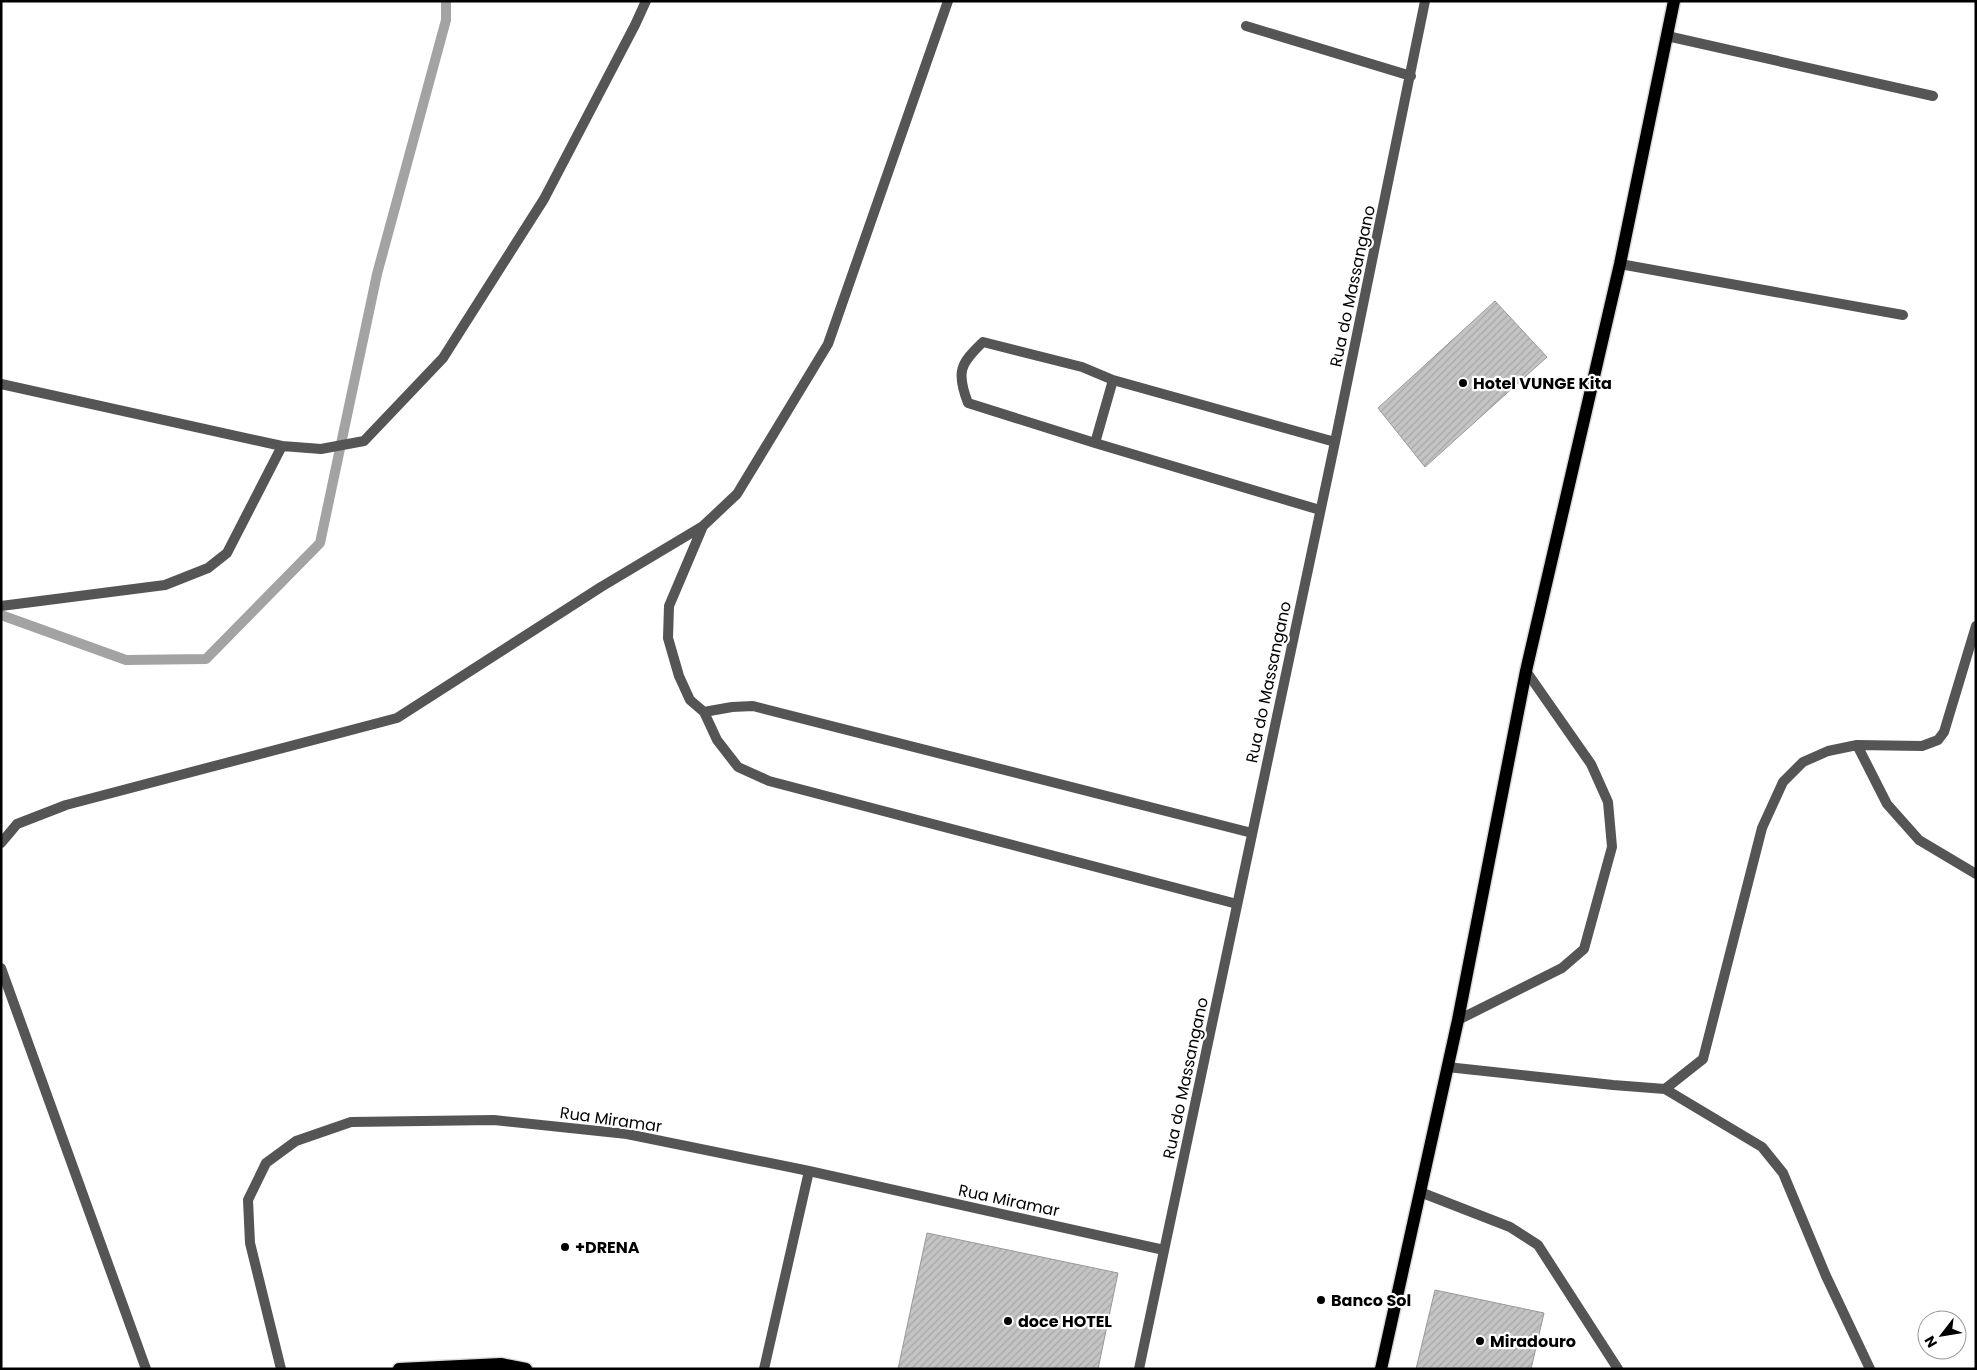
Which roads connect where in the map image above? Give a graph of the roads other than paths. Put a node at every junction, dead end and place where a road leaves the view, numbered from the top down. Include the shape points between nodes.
1 (646, 1) edge
2 (948, 1) edge
3 (1426, 1) edge
4 (1674, 1) edge
5 (1246, 26) dead end
6 (1667, 36) junction
7 (1411, 76) junction
8 (1932, 96) dead end
9 (1620, 264) junction
10 (1903, 315) dead end
11 (1113, 380) junction
12 (1, 384) edge
13 (1335, 442) junction
14 (1095, 443) junction
15 (282, 446) junction
16 (1320, 510) junction
17 (703, 526) junction
18 (1, 606) edge
19 (1976, 626) edge
20 (1526, 671) junction
21 (704, 712) junction
22 (1857, 745) junction
23 (1252, 833) junction
24 (1, 844) edge
25 (1976, 874) edge
26 (1237, 904) junction
27 (1, 968) edge
28 (1458, 1020) junction
29 (1447, 1067) junction
30 (1665, 1089) junction
31 (809, 1171) junction
32 (1420, 1192) junction
33 (1164, 1250) junction
34 (146, 1369) edge
35 (280, 1369) edge
36 (399, 1369) edge
37 (526, 1369) edge
38 (764, 1369) edge
39 (1139, 1369) edge
40 (1381, 1369) edge
41 (1618, 1369) edge
42 (1870, 1369) edge

1 - 15 street via 544,198 443,358 364,441 320,449
2 - 17 street via 828,344 737,494
3 - 7 street, Rua do Massangano
4 - 6 main road
5 - 7 street
6 - 8 street
6 - 9 main road
7 - 13 street, Rua do Massangano
9 - 10 street
9 - 20 main road
11 - 13 street
11 - 14 street
11 - 14 street via 1082,367 983,342 961,368 962,387 968,403
12 - 15 street
13 - 16 street, Rua do Massangano
14 - 16 street
15 - 18 street via 227,553 208,568 165,585
16 - 23 street, Rua do Massangano
17 - 21 street via 669,606 668,638 690,700
17 - 24 street via 601,587 397,718 66,804 17,824
19 - 22 street via 1944,732 1938,740 1922,746
20 - 28 main road
20 - 28 street via 1591,764 1608,802 1612,847 1584,950 1562,968
21 - 23 street via 753,706
21 - 26 street via 717,740 738,767 769,781
22 - 25 street via 1888,804 1919,840
22 - 30 street via 1828,751 1803,762 1783,782 1762,828 1703,1059
23 - 26 street, Rua do Massangano
26 - 33 street, Rua do Massangano
27 - 34 street
28 - 29 main road
29 - 30 street
29 - 32 main road
30 - 42 street via 1762,1147 1783,1173
31 - 33 street, Rua Miramar
31 - 35 street, Rua Miramar via 627,1134 494,1120 351,1122 296,1141 266,1163 248,1200 250,1243
31 - 38 street
32 - 40 main road
32 - 41 street via 1510,1227 1538,1245
33 - 39 street, Rua do Massangano
36 - 37 main road via 501,1364

